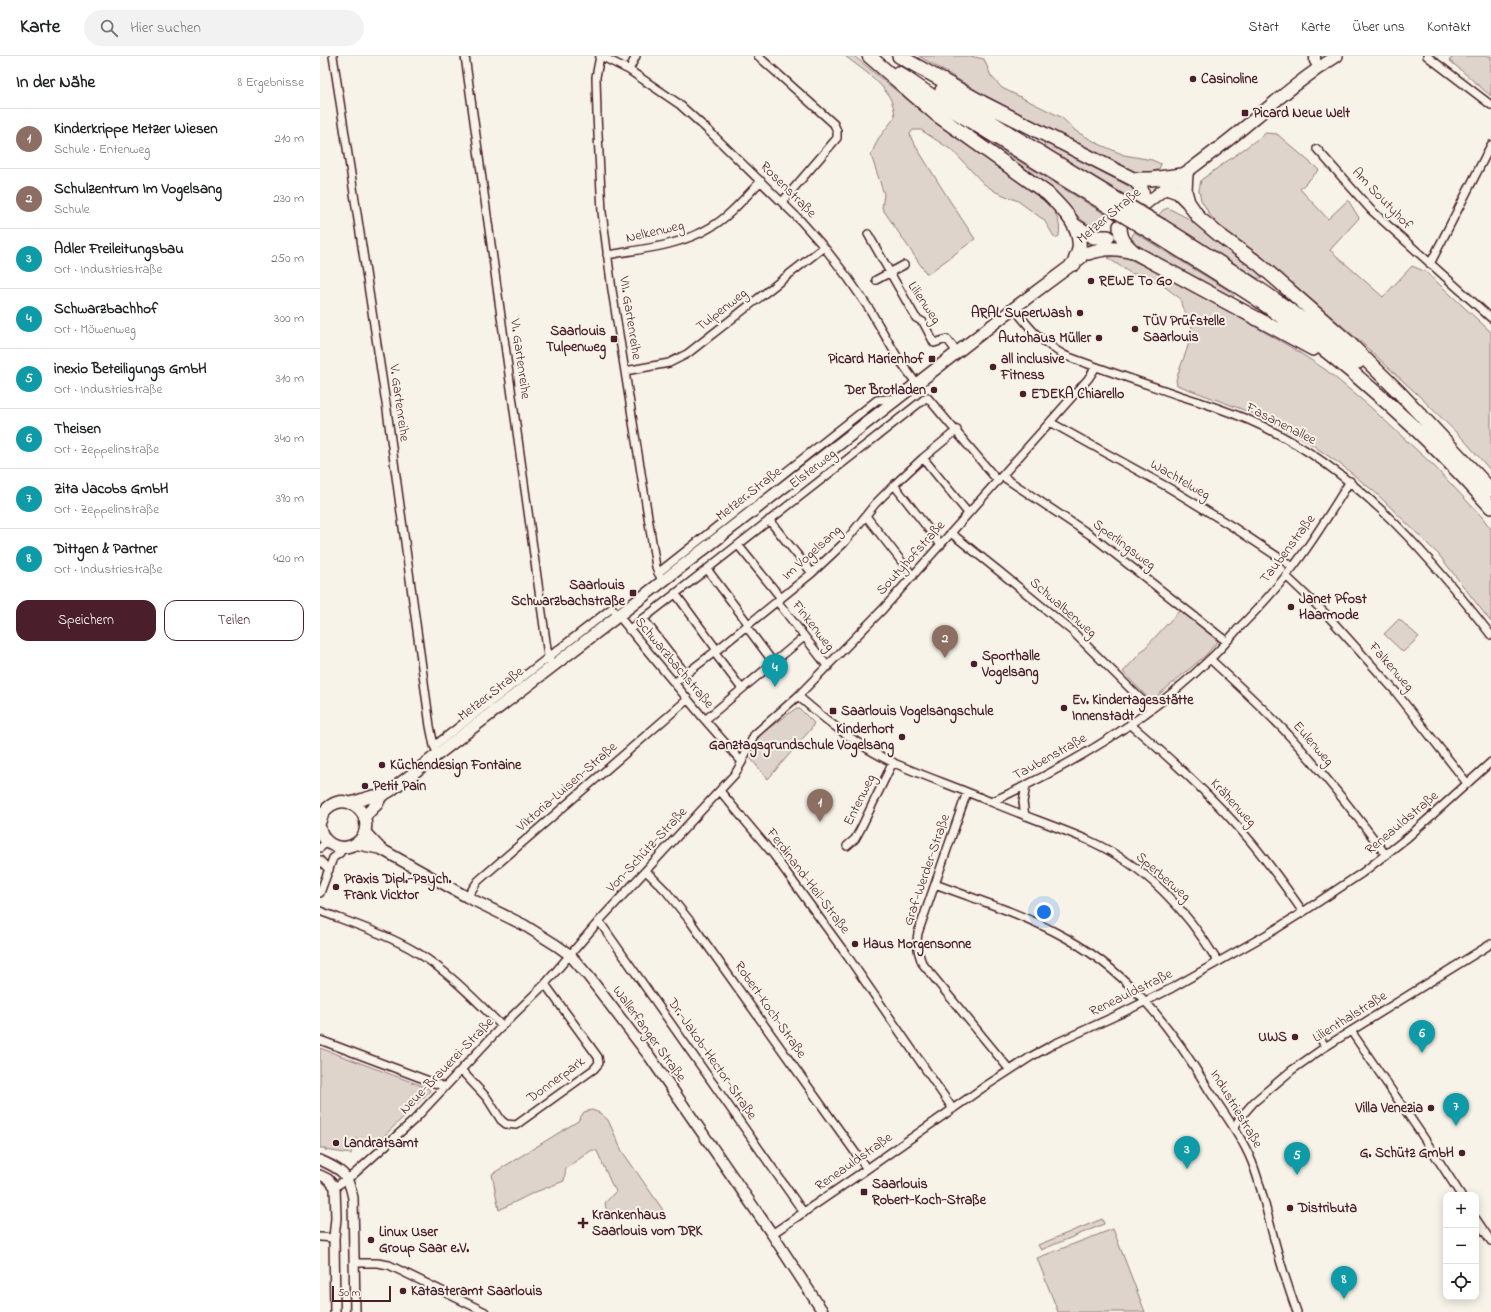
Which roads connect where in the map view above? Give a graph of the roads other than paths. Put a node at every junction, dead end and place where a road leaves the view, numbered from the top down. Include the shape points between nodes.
1 (333, 56) edge
2 (464, 56) edge
3 (600, 56) edge
4 (636, 56) edge
5 (758, 56) edge
6 (869, 56) edge
7 (874, 56) edge
8 (894, 56) edge
9 (899, 56) edge
10 (1315, 56) edge
11 (1337, 56) edge
12 (1427, 56) edge
13 (1319, 67) junction
14 (629, 70) junction
15 (1491, 105) edge
16 (1491, 145) edge
17 (1317, 149) dead end
18 (1184, 174) junction
19 (1133, 179) junction
20 (761, 182) junction
21 (1166, 188) junction
22 (1111, 201) junction
23 (782, 202) junction
24 (1188, 202) junction
25 (1140, 209) junction
26 (1074, 225) junction
27 (1120, 226) junction
28 (1159, 231) junction
29 (868, 234) dead end
30 (1108, 237) junction
31 (824, 247) junction
32 (1134, 252) junction
33 (1088, 254) junction
34 (607, 255) junction
35 (1074, 264) junction
36 (1430, 264) junction
37 (904, 265) dead end
38 (890, 273) junction
39 (876, 280) dead end
40 (1014, 308) junction
41 (1490, 315) edge
42 (956, 352) junction
43 (1096, 367) junction
44 (625, 371) junction
45 (916, 383) junction
46 (1386, 401) junction
47 (1050, 422) junction
48 (1431, 427) junction
49 (957, 430) junction
50 (923, 458) junction
51 (1000, 479) junction
52 (1350, 482) junction
53 (894, 485) junction
54 (1491, 490) edge
55 (1491, 508) edge
56 (968, 513) junction
57 (866, 516) junction
58 (769, 520) junction
59 (951, 533) junction
60 (738, 545) junction
61 (941, 545) junction
62 (1293, 567) junction
63 (707, 569) junction
64 (812, 573) junction
65 (913, 576) junction
66 (1286, 576) junction
67 (660, 577) junction
68 (675, 594) junction
69 (779, 599) junction
70 (618, 616) junction
71 (644, 618) junction
72 (748, 626) junction
73 (629, 630) junction
74 (1491, 635) edge
75 (804, 637) junction
76 (1226, 641) junction
77 (716, 651) junction
78 (1210, 659) junction
79 (550, 661) junction
80 (773, 662) junction
81 (828, 667) junction
82 (686, 673) junction
83 (674, 683) junction
84 (742, 688) junction
85 (798, 696) junction
86 (688, 699) junction
87 (1151, 709) junction
88 (705, 720) junction
89 (1130, 724) junction
90 (436, 750) junction
91 (742, 762) junction
92 (893, 762) junction
93 (1491, 762) edge
94 (1468, 783) junction
95 (1026, 786) junction
96 (720, 790) junction
97 (968, 792) junction
98 (381, 796) junction
99 (321, 801) edge
100 (991, 802) junction
101 (336, 803) junction
102 (351, 804) junction
103 (1025, 816) junction
104 (364, 817) junction
105 (320, 828) edge
106 (365, 832) junction
107 (356, 844) junction
108 (326, 845) edge
109 (847, 846) dead end
110 (342, 848) junction
111 (381, 849) junction
112 (1386, 855) junction
113 (333, 858) junction
114 (320, 860) edge
115 (329, 870) junction
116 (646, 871) junction
117 (935, 884) junction
118 (320, 894) edge
119 (467, 897) junction
120 (320, 911) edge
121 (1303, 912) junction
122 (599, 921) junction
123 (1491, 944) edge
124 (570, 955) junction
125 (1218, 962) junction
126 (545, 984) junction
127 (1146, 1002) junction
128 (502, 1026) junction
129 (1351, 1031) junction
130 (1321, 1039) dead end
131 (320, 1040) edge
132 (1325, 1047) junction
133 (1009, 1069) junction
134 (461, 1070) junction
135 (445, 1087) junction
136 (953, 1109) junction
137 (1235, 1127) junction
138 (320, 1160) edge
139 (867, 1169) junction
140 (320, 1175) edge
141 (348, 1179) junction
142 (335, 1187) junction
143 (1459, 1192) edge
144 (804, 1213) junction
145 (1479, 1223) edge
146 (772, 1234) junction
147 (320, 1237) edge
148 (334, 1238) junction
149 (1491, 1241) edge
150 (354, 1263) junction
151 (336, 1312) edge
152 (355, 1312) edge
153 (485, 1312) edge
154 (823, 1312) edge
155 (1297, 1312) edge

1 - 90 street, V. Gartenreihe
2 - 79 street, VI. Gartenreihe
3 - 14 street, Rosenstraße
3 - 34 street, VII. Gartenreihe via 596,77 598,154
4 - 14 street
5 - 23 street via 834,124 837,131 837,138
6 - 26 highway via 937,115 1048,194
7 - 22 highway via 957,113
8 - 22 highway
9 - 19 highway via 983,103
10 - 13 main road
11 - 13 main road, Metzer Straße
12 - 15 street
13 - 18 main road, Metzer Straße
14 - 20 street, Rosenstraße via 679,104
16 - 36 street
17 - 36 street, Am Soutyhof via 1371,210
18 - 19 highway
18 - 21 main road, Metzer Straße
18 - 24 highway
19 - 25 highway via 1140,184 1142,190
20 - 23 street, Rosenstraße
20 - 34 street, Nelkenweg via 723,218 699,234 665,245
21 - 24 highway via 1176,190
21 - 25 main road, Metzer Straße
22 - 28 highway, bridge
23 - 31 street, Rosenstraße
24 - 48 highway via 1200,218 1218,234 1259,264 1348,341
25 - 27 main road, Metzer Straße
26 - 30 highway via 1093,237
26 - 35 highway via 1079,243
27 - 30 main road, Metzer Straße
27 - 32 highway via 1120,236 1124,244
28 - 46 highway via 1266,306 1339,361
28 - 48 highway via 1263,290 1381,381
29 - 38 street, Lilienweg
30 - 33 main road, Metzer Straße
31 - 44 street, Tulpenweg via 687,354 669,363
31 - 45 street, Rosenstraße via 864,301 891,348
32 - 33 highway via 1113,248
32 - 46 highway via 1317,352
33 - 35 main road, Metzer Straße
34 - 44 street, VII. Gartenreihe
35 - 40 main road, Metzer Straße
36 - 41 street, Am Soutyhof
37 - 38 street, Lilienweg
38 - 39 street, Lilienweg
38 - 42 street, Lilienweg via 934,343 947,339
40 - 42 main road, Metzer Straße
40 - 43 street, Fasanenallee via 1047,345 1066,356
42 - 45 main road, Metzer Straße
43 - 47 street, Soutyhofstraße
43 - 52 street, Fasanenallee via 1250,420 1300,446
44 - 67 street, VII. Gartenreihe via 654,559
45 - 67 main road, Metzer Straße
46 - 55 highway
47 - 51 street, Soutyhofstraße
47 - 62 street, Wachtelweg via 1171,489
48 - 54 highway
49 - 50 street, Im Vogelsang
49 - 51 street, Elsterweg
49 - 58 street, Elsterweg via 927,397
50 - 53 street, Im Vogelsang
50 - 56 street
51 - 56 street, Soutyhofstraße
51 - 76 street, Sperlingsweg via 1092,536
52 - 62 street, Taubenstraße
52 - 74 street, Fasanenallee via 1388,515 1425,554
53 - 57 street, Im Vogelsang
53 - 61 street
56 - 59 street, Soutyhofstraße
57 - 64 street, Im Vogelsang via 844,543
57 - 65 street
58 - 60 street, Elsterweg
58 - 64 street
59 - 61 street, Soutyhofstraße
59 - 87 street, Schwalbenweg via 1072,631
60 - 63 street, Elsterweg
60 - 69 street, Finkenweg
61 - 65 street, Soutyhofstraße
62 - 66 street, Taubenstraße
63 - 68 street, Elsterweg
63 - 72 street
64 - 69 street, Im Vogelsang
65 - 81 street, Soutyhofstraße
66 - 76 street, Taubenstraße
66 - 94 street, Falkenweg via 1327,615 1395,691
67 - 70 main road, Metzer Straße
68 - 71 street, Elsterweg
68 - 77 street
69 - 72 street, Im Vogelsang
69 - 75 street, Finkenweg
70 - 73 street, Schwarzbachstraße
70 - 79 main road, Metzer Straße
71 - 73 street, Elsterweg
71 - 82 street, Schwarzbachstraße
72 - 77 street, Im Vogelsang
72 - 80 street
73 - 83 street, Schwarzbachstraße
75 - 80 street
75 - 81 street, Finkenweg
76 - 78 street, Taubenstraße
77 - 82 street, Im Vogelsang
77 - 84 street
78 - 87 street, Taubenstraße
78 - 112 street, Eulenweg via 1300,747
79 - 90 main road, Metzer Straße
80 - 84 street
81 - 85 street, Soutyhofstraße
82 - 83 street, Im Vogelsang
83 - 86 street, Schwarzbachstraße
84 - 88 street
85 - 91 street, Soutyhofstraße via 754,735
85 - 92 street via 814,711 860,744
86 - 88 street, Schwarzbachstraße
86 - 119 street, Viktoria-Luisen-Straße via 478,881
87 - 89 street, Taubenstraße
88 - 91 street, Schwarzbachstraße
89 - 95 street, Taubenstraße
89 - 121 street, Krähenweg via 1225,812
90 - 98 main road, Metzer Straße
91 - 96 street, Von-Schütz-Straße
92 - 97 street
92 - 109 street, Entenweg via 860,830
93 - 94 street, Reneauldstraße
94 - 112 street, Reneauldstraße
95 - 100 street, Taubenstraße
95 - 103 street via 1023,802
96 - 116 street, Von-Schütz-Straße
96 - 136 street, Ferdinand-Heil-Straße via 773,854
97 - 100 street
97 - 117 street, Graf-Werder-Straße
98 - 102 main road, Metzer Straße via 373,796
98 - 104 main road, Metzer Straße
99 - 101 main road
100 - 103 street, Sperberweg
101 - 102 main road
101 - 105 main road via 327,808 321,817
102 - 104 main road via 360,810
103 - 125 street, Sperberweg via 1091,842 1142,872 1184,912
104 - 106 main road
105 - 108 main road
106 - 107 main road
106 - 111 main road, Wallerfanger Straße
107 - 110 main road
107 - 111 main road, Wallerfanger Straße
108 - 110 main road
108 - 113 street
110 - 113 street
111 - 119 main road, Wallerfanger Straße
112 - 121 street, Reneauldstraße
113 - 115 street
114 - 115 street
115 - 118 street
116 - 122 street, Von-Schütz-Straße
116 - 139 street, Robert-Koch-Straße via 690,921
117 - 127 street, Industriestraße via 1056,932 1097,957
117 - 133 street, Graf-Werder-Straße via 918,933 918,953 922,963
119 - 124 main road, Wallerfanger Straße via 524,925
120 - 128 street via 398,942 437,965
121 - 125 street, Reneauldstraße
122 - 124 street, Von-Schütz-Straße
122 - 144 street, Dr.-Jakob-Hector-Straße
123 - 129 street, Lilienthalstraße
124 - 126 street, Neue-Brauerei-Straße
124 - 146 main road, Wallerfanger Straße via 650,1057
125 - 127 street, Reneauldstraße
126 - 128 street, Neue-Brauerei-Straße
126 - 134 street, Donnerpark via 598,1057 599,1063 594,1069 516,1125 506,1124 501,1120 488,1098
127 - 133 street, Reneauldstraße via 1054,1044
127 - 137 street, Industriestraße via 1170,1030
128 - 134 street, Neue-Brauerei-Straße
129 - 132 street, Lilienthalstraße
129 - 143 street
130 - 132 street
131 - 135 street
132 - 137 street, Lilienthalstraße via 1268,1089
133 - 136 street, Reneauldstraße
134 - 135 street, Neue-Brauerei-Straße
135 - 141 street, Neue-Brauerei-Straße via 414,1120
136 - 139 street, Reneauldstraße
137 - 155 street, Industriestraße via 1257,1176
138 - 141 street via 343,1172
139 - 144 street, Reneauldstraße
140 - 142 street
141 - 142 street, Neue-Brauerei-Straße
141 - 150 street via 353,1198
142 - 148 street
144 - 146 street, Reneauldstraße
145 - 149 street
146 - 154 main road, Wallerfanger Straße
147 - 148 street
148 - 151 street
150 - 152 street
150 - 153 street via 389,1265

